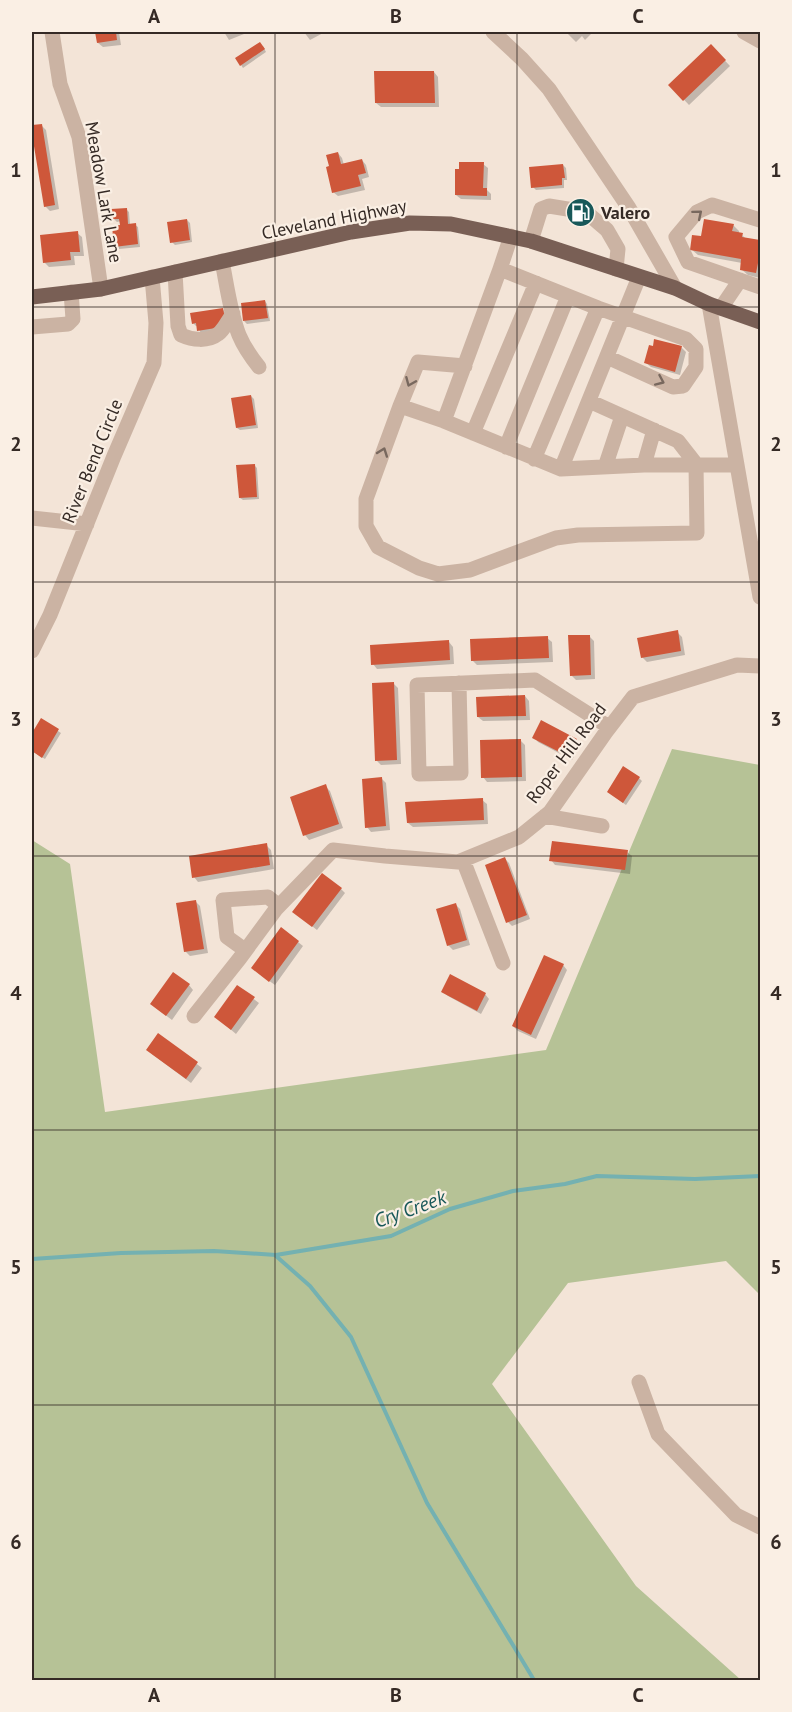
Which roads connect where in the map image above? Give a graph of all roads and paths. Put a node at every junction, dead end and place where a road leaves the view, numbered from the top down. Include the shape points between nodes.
1 (52, 32) edge
2 (493, 32) edge
3 (744, 32) edge
4 (760, 41) edge
5 (760, 220) edge
6 (511, 236) junction
7 (531, 241) junction
8 (222, 261) junction
9 (688, 262) junction
10 (500, 269) junction
11 (616, 269) junction
12 (176, 272) junction
13 (152, 277) junction
14 (639, 277) junction
15 (740, 280) junction
16 (536, 284) junction
17 (760, 287) edge
18 (675, 288) junction
19 (101, 289) junction
20 (71, 292) junction
21 (32, 297) edge
22 (568, 297) junction
23 (715, 306) junction
24 (598, 308) junction
25 (233, 314) junction
26 (623, 316) junction
27 (760, 322) edge
28 (32, 327) edge
29 (607, 357) junction
30 (465, 366) junction
31 (259, 367) dead end
32 (589, 401) junction
33 (400, 406) junction
34 (622, 416) junction
35 (444, 421) junction
36 (654, 430) junction
37 (473, 434) junction
38 (506, 447) junction
39 (534, 459) junction
40 (696, 464) junction
41 (644, 465) junction
42 (737, 465) junction
43 (604, 467) junction
44 (561, 470) junction
45 (32, 518) edge
46 (87, 524) junction
47 (760, 597) edge
48 (32, 651) edge
49 (760, 666) edge
50 (459, 683) junction
51 (609, 727) junction
52 (545, 816) junction
53 (602, 826) dead end
54 (463, 860) junction
55 (279, 906) junction
56 (245, 950) junction
57 (503, 963) dead end
58 (194, 1016) dead end
59 (639, 1382) dead end
60 (760, 1527) edge

1 - 19 street, Meadow Lark Lane via 60,84 79,137
2 - 18 street via 549,89 629,208
3 - 4 street
9 -> 5 street via 676,237 698,212 712,205
6 - 7 main road, Cleveland Highway
6 - 8 main road, Cleveland Highway via 451,224 410,223
6 - 10 street
7 - 11 main road, Cleveland Highway
7 - 11 street via 541,210 549,206 586,212 607,230 618,249
8 - 12 main road, Cleveland Highway
8 - 25 street
9 - 15 street
9 - 18 street
10 - 16 street
10 - 30 street
11 - 14 main road, Cleveland Highway
12 - 13 main road, Cleveland Highway
12 - 25 street via 181,335 208,339 220,333
13 - 19 main road, Cleveland Highway
13 - 46 street, River Bend Circle via 154,363
14 - 18 main road, Cleveland Highway
14 - 26 street
15 - 17 street
15 - 23 street
16 - 22 street
16 - 37 street
18 - 23 main road, Cleveland Highway
19 - 20 main road, Cleveland Highway
20 - 21 main road, Cleveland Highway
20 - 28 street via 73,319 68,324
22 - 24 street
22 - 38 street
23 - 27 main road, Cleveland Highway
23 - 42 street
24 - 26 street
24 - 39 street
25 - 31 street via 246,350
26 - 29 street
29 -> 26 street via 674,387 683,386 696,367 696,349 686,339
29 - 32 street
30 -> 33 street via 418,362
30 - 35 street
32 - 34 street
32 - 44 street
33 - 35 street
40 -> 33 street via 697,533 556,538 470,570 438,574 378,547 366,526 366,499
34 - 36 street
34 - 43 street
35 - 37 street
36 - 40 street via 678,441
36 - 41 street
37 - 38 street
38 - 39 street
39 - 44 street
40 - 41 street
40 - 42 street
41 - 43 street
42 - 47 street
43 - 44 street
45 - 46 street
46 - 48 street, River Bend Circle
49 - 51 street, Roper Hill Road via 737,665 633,697
50 - 50 street via 417,685 419,774 461,773
50 - 51 street via 535,680
51 - 52 street, Roper Hill Road
52 - 53 street
52 - 54 street, Roper Hill Road via 519,837
54 - 55 street, Roper Hill Road via 333,849
54 - 57 street
55 - 56 street, Roper Hill Road
55 - 56 street via 268,897 223,900 227,937
56 - 58 street, Roper Hill Road
59 - 60 street via 658,1434 736,1515

